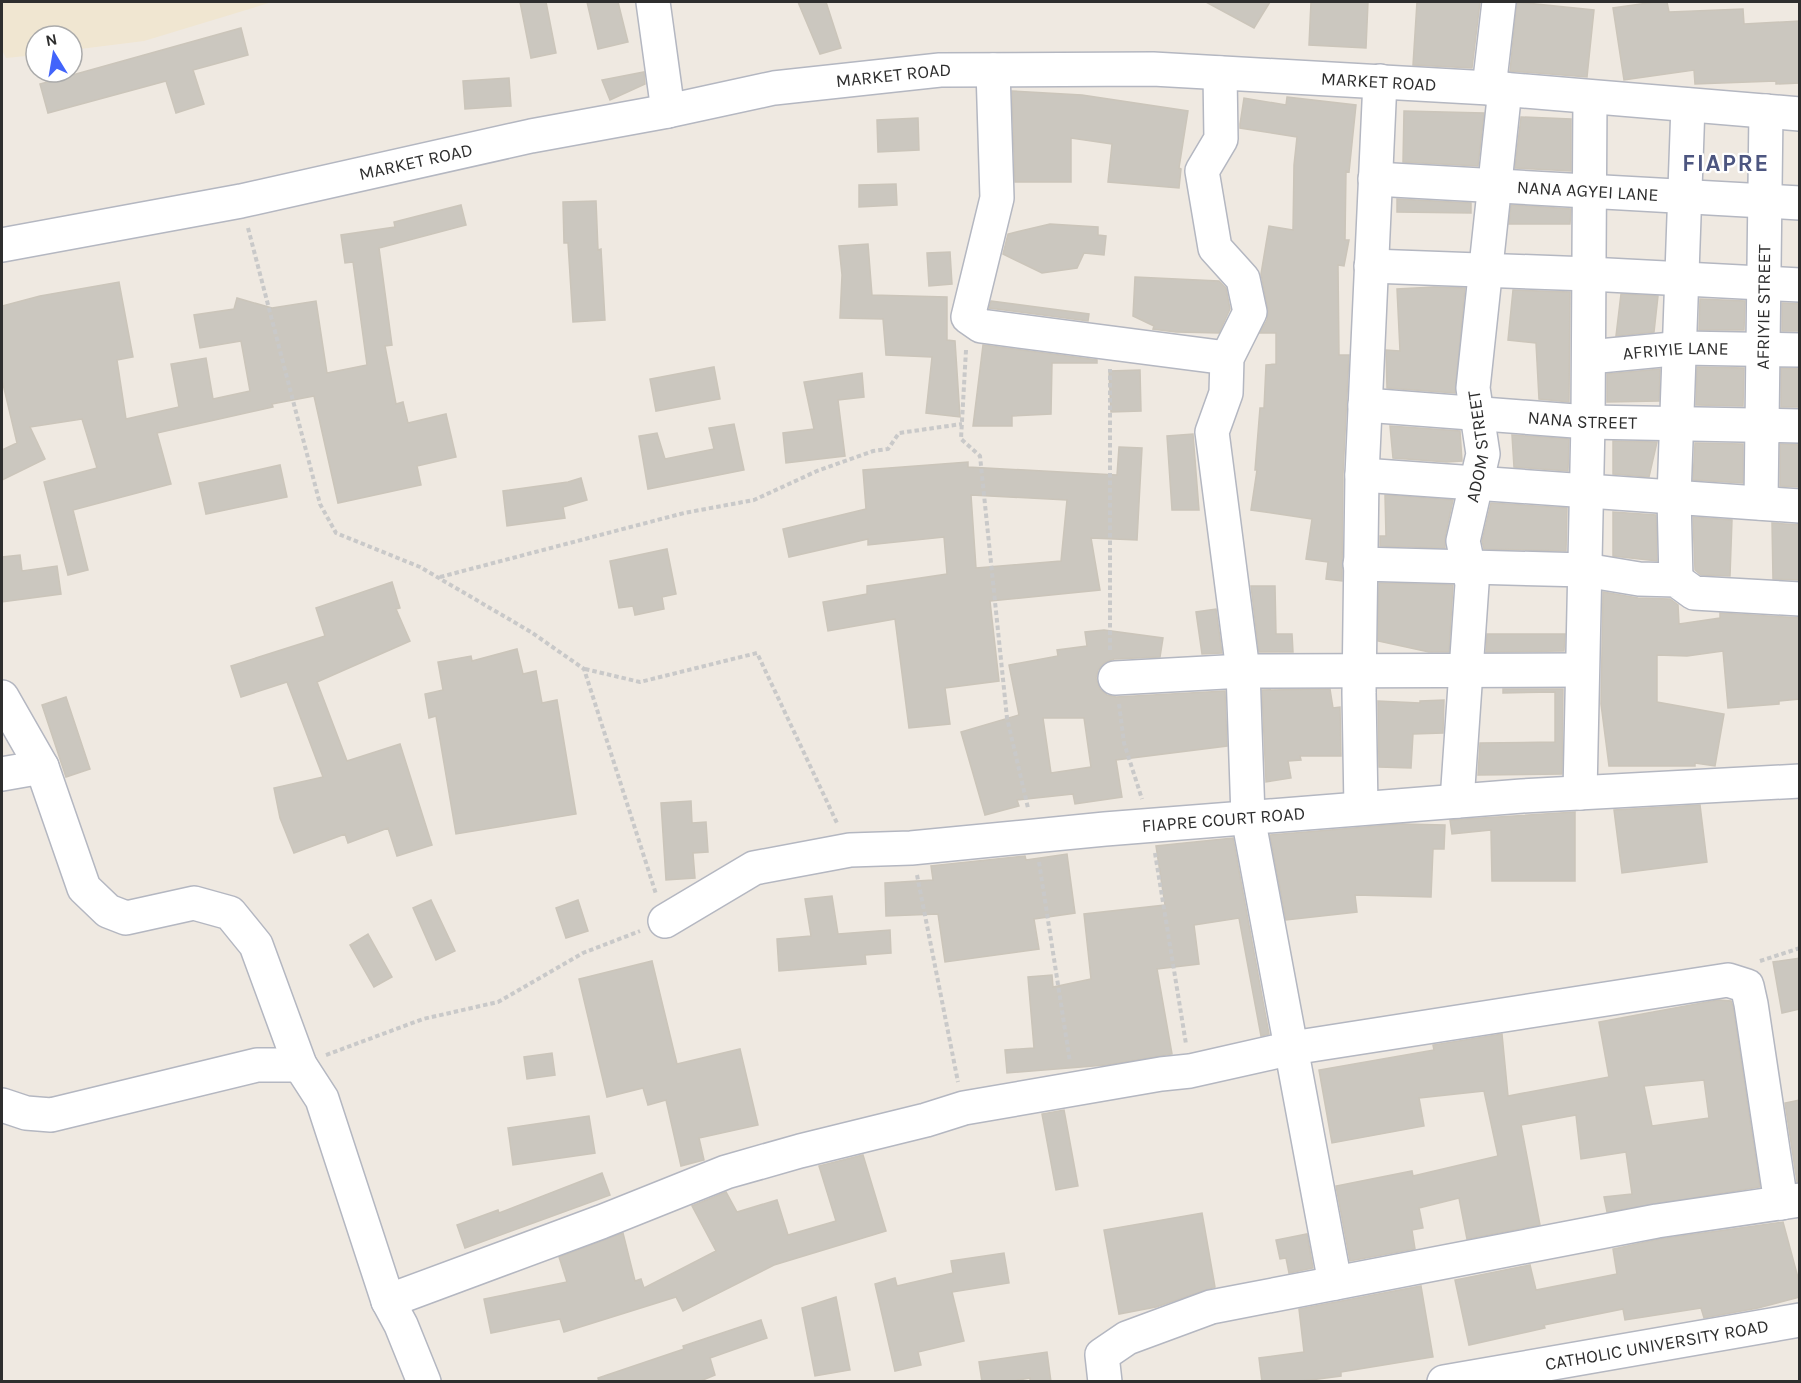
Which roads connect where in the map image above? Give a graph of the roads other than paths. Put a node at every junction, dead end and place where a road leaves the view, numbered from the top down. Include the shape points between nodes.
1 (653, 2) edge
2 (1499, 2) edge
3 (993, 70) junction
4 (1220, 73) junction
5 (1380, 81) junction
6 (1497, 88) junction
7 (1590, 98) junction
8 (1688, 105) junction
9 (668, 111) junction
10 (1766, 111) junction
11 (1800, 114) edge
12 (1375, 179) junction
13 (1495, 186) junction
14 (1589, 191) junction
15 (1685, 196) junction
16 (1765, 201) junction
17 (1800, 203) edge
18 (2, 245) edge
19 (1371, 266) junction
20 (1486, 270) junction
21 (1589, 274) junction
22 (1682, 278) junction
23 (1764, 283) junction
24 (1800, 285) edge
25 (1679, 349) junction
26 (1763, 349) junction
27 (1800, 350) edge
28 (1589, 357) junction
29 (1227, 358) junction
30 (1365, 405) junction
31 (1477, 414) junction
32 (1588, 422) junction
33 (1677, 424) junction
34 (1762, 425) junction
35 (1800, 426) edge
36 (1362, 475) junction
37 (1477, 483) junction
38 (1586, 490) junction
39 (1674, 497) junction
40 (1761, 503) junction
41 (1800, 506) edge
42 (1360, 564) junction
43 (1468, 567) junction
44 (1585, 570) junction
45 (1676, 580) junction
46 (1800, 599) edge
47 (1243, 670) junction
48 (1582, 670) junction
49 (1467, 671) junction
50 (1359, 672) junction
51 (1115, 678) road end
52 (2, 697) edge
53 (42, 767) junction
54 (2, 774) edge
55 (1800, 782) edge
56 (1580, 793) junction
57 (1457, 801) junction
58 (1361, 808) junction
59 (1248, 817) junction
60 (665, 921) road end
61 (1293, 1048) junction
62 (300, 1065) junction
63 (2, 1105) edge
64 (1790, 1201) edge
65 (1335, 1283) junction
66 (387, 1301) junction
67 (1800, 1320) edge
68 (424, 1382) edge
69 (1105, 1382) edge
70 (1444, 1382) edge

1 - 9 street
2 - 6 street, ADOM STREET
3 - 4 street, MARKET ROAD via 1153,69
3 - 9 street, MARKET ROAD via 940,70 774,88
3 - 29 street via 997,198 968,316 981,326
4 - 5 street, MARKET ROAD
4 - 29 street via 1221,139 1202,171 1215,248 1243,279 1250,312
5 - 6 street, MARKET ROAD
5 - 12 street
6 - 7 street, MARKET ROAD
6 - 13 street, ADOM STREET
7 - 8 street, MARKET ROAD
7 - 14 street
8 - 10 street, MARKET ROAD
8 - 15 street
9 - 18 street, MARKET ROAD via 531,136 241,201
10 - 11 street, MARKET ROAD
10 - 16 street, AFRIYIE STREET
12 - 13 street, NANA AGYEI LANE
12 - 19 street
13 - 14 street, NANA AGYEI LANE
13 - 20 street, ADOM STREET
14 - 15 street, NANA AGYEI LANE
14 - 21 street
15 - 16 street, NANA AGYEI LANE
15 - 22 street
16 - 17 street, NANA AGYEI LANE
16 - 23 street, AFRIYIE STREET
19 - 20 street
19 - 30 street
20 - 21 street
20 - 31 street, ADOM STREET via 1473,388
21 - 22 street
21 - 28 street
22 - 23 street
22 - 25 street
23 - 24 street
23 - 26 street, AFRIYIE STREET
25 - 26 street, AFRIYIE LANE
25 - 28 street, AFRIYIE LANE
25 - 33 street
26 - 27 street, AFRIYIE LANE
26 - 34 street, AFRIYIE STREET
28 - 32 street
29 - 47 street via 1226,393 1212,432
30 - 31 street, NANA STREET
30 - 36 street
31 - 32 street, NANA STREET
31 - 37 street, ADOM STREET via 1483,454
32 - 33 street, NANA STREET
32 - 38 street
33 - 34 street, NANA STREET
33 - 39 street
34 - 35 street, NANA STREET
34 - 40 street, AFRIYIE STREET
36 - 37 street
36 - 42 street
37 - 38 street
37 - 43 street, ADOM STREET via 1463,541
38 - 39 street
38 - 44 street
39 - 40 street
39 - 45 street
40 - 41 street
42 - 43 street
42 - 50 street
43 - 44 street
43 - 49 street, ADOM STREET via 1472,584
44 - 45 street via 1639,579
44 - 48 street
45 - 46 street via 1694,593
47 - 50 street
47 - 51 street
47 - 59 street
48 - 49 street
48 - 56 street
49 - 50 street
49 - 57 street, ADOM STREET
50 - 58 street
52 - 53 street
53 - 54 street
53 - 62 street via 84,888 108,911 126,918 194,903 230,912 256,945
55 - 56 street, FIAPRE COURT ROAD
56 - 57 street, FIAPRE COURT ROAD
57 - 58 street, FIAPRE COURT ROAD
58 - 59 street, FIAPRE COURT ROAD
59 - 60 street, FIAPRE COURT ROAD via 911,848 849,850 754,868
59 - 61 street
61 - 64 street via 1728,980 1747,986
61 - 65 street
61 - 66 street via 1190,1071 964,1108 800,1151 712,1177
62 - 63 street via 257,1065 51,1115 26,1113
62 - 66 street via 322,1099
64 - 65 street via 1657,1221
65 - 69 street via 1211,1307 1127,1338 1102,1355
66 - 68 street
67 - 70 street, CATHOLIC UNIVERSITY ROAD

